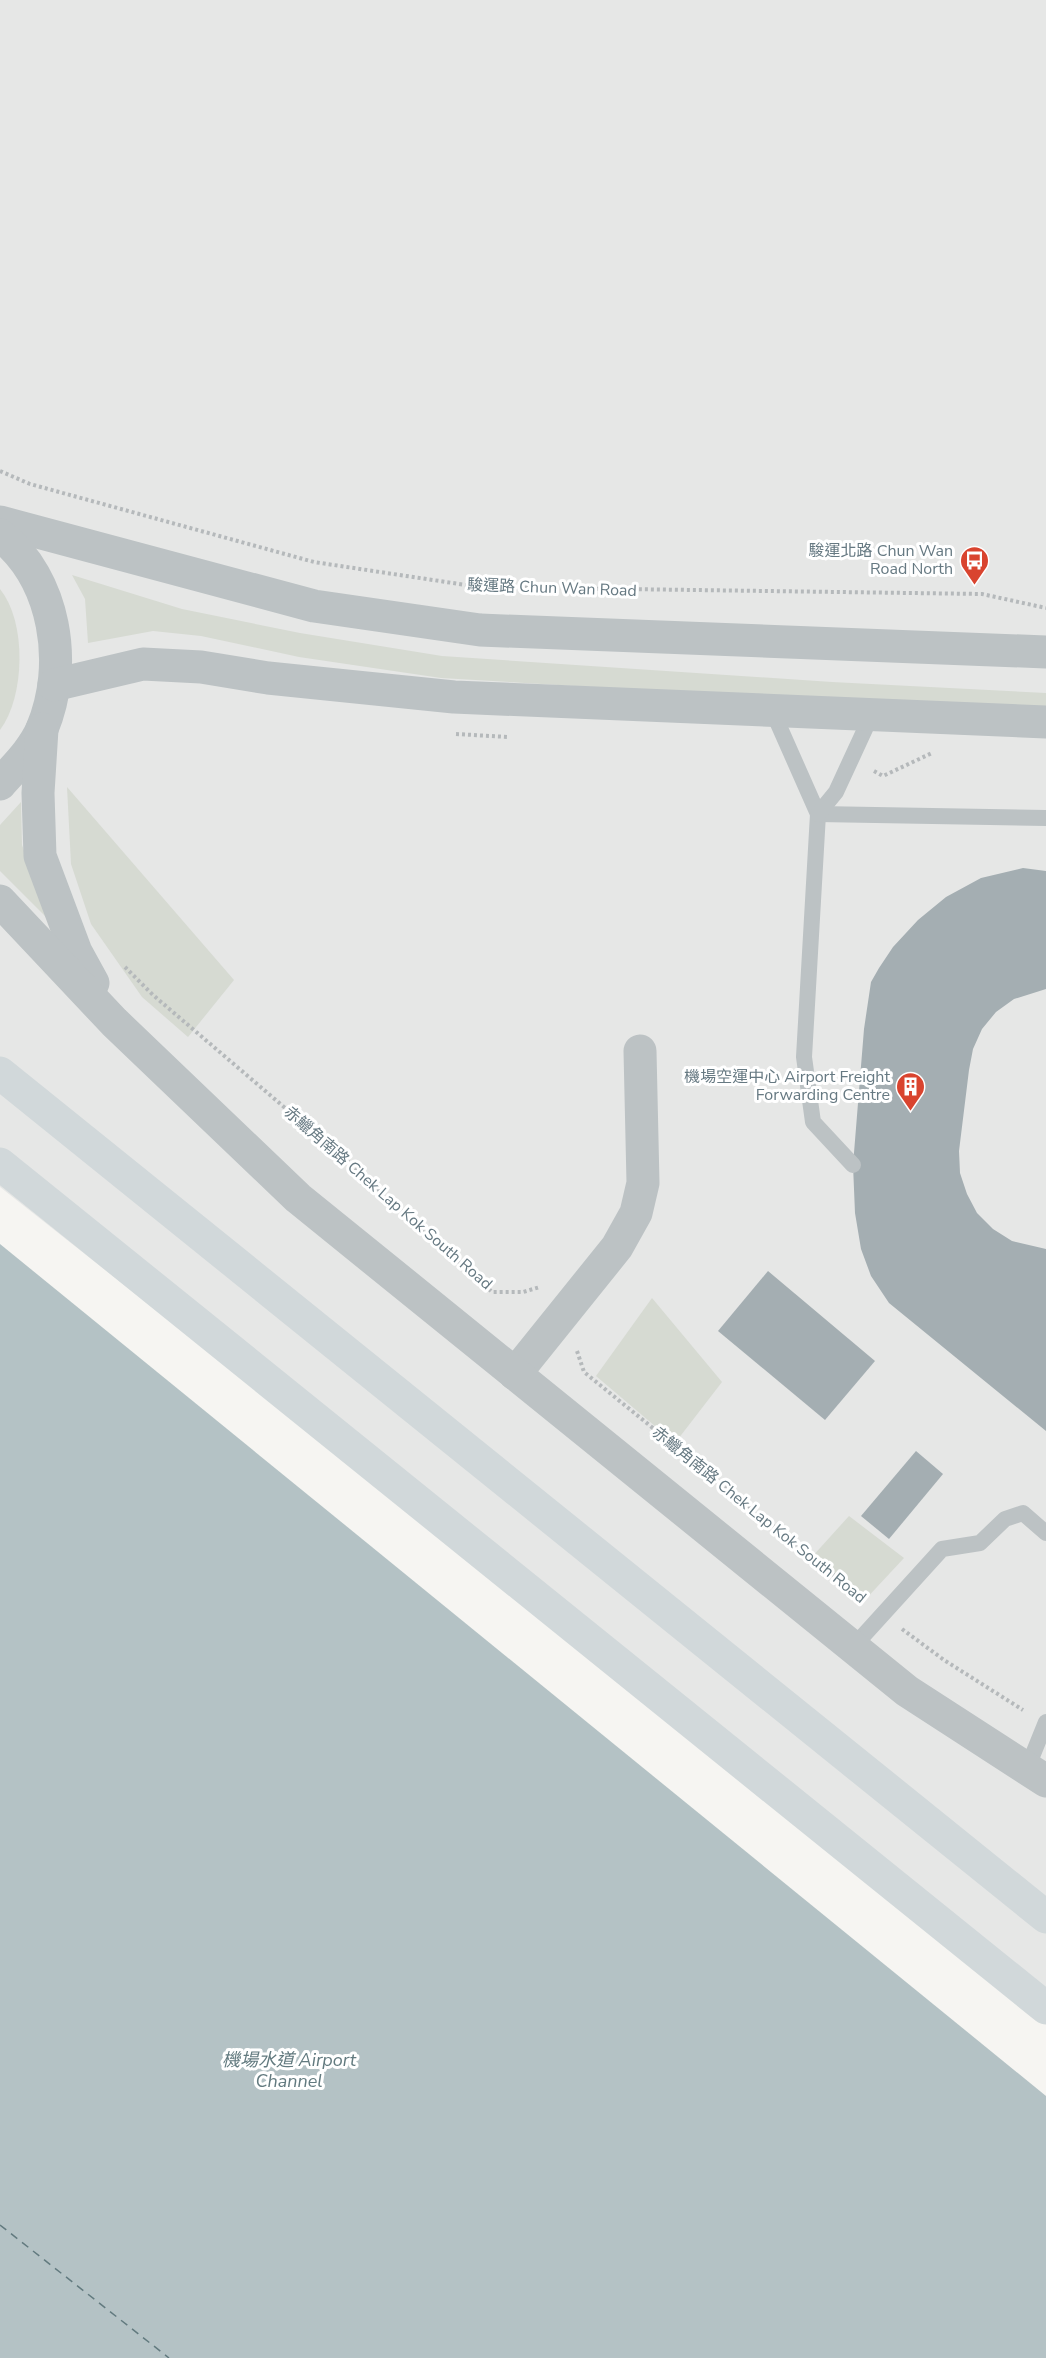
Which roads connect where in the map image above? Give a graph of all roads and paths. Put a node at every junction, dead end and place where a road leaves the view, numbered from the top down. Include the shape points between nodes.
1 (0, 471) edge
2 (0, 522) edge
3 (0, 535) edge
4 (1046, 608) edge
5 (1046, 652) edge
6 (54, 685) junction
7 (772, 710) junction
8 (872, 714) junction
9 (1046, 722) edge
10 (42, 729) junction
11 (0, 783) edge
12 (818, 814) junction
13 (1046, 818) edge
14 (0, 902) edge
15 (120, 961) dead end
16 (114, 1022) junction
17 (640, 1051) dead end
18 (0, 1073) edge
19 (0, 1164) edge
20 (853, 1166) dead end
21 (567, 1310) junction
22 (515, 1374) junction
23 (1046, 1533) edge
24 (882, 1615) junction
25 (853, 1647) junction
26 (1046, 1723) edge
27 (1036, 1775) edge
28 (1046, 1917) edge
29 (1046, 2008) edge

1 - 4 path, 駿運路 Chun Wan Road via 30,484 314,562 479,587 982,594
2 - 5 street via 314,606 480,630
3 - 6 street via 32,571 49,608 56,646
6 - 7 street via 143,664 201,667 268,678 454,697
6 - 10 street
7 - 8 street
7 - 12 lane
8 - 9 street
8 - 12 lane via 836,792
10 - 11 street via 29,751
10 - 16 street via 40,856 76,952
12 - 13 lane
12 - 20 lane via 804,1057 813,1122
14 - 16 street
15 - 21 path, 赤鱲角南路 Chek Lap Kok South Road via 153,995 346,1160 492,1292 523,1292 541,1286
16 - 22 street via 298,1198
17 - 21 street via 643,1182 636,1213 617,1247
18 - 28 highway
19 - 29 highway
21 - 22 street
21 - 24 path, 赤鱲角南路 Chek Lap Kok South Road via 581,1322 574,1343 584,1372
22 - 25 street
23 - 24 lane via 1023,1513 1005,1519 980,1543 942,1549
24 - 25 lane
24 - 26 path, 赤鱲角南路 Chek Lap Kok South Road via 944,1660
25 - 27 street via 907,1691
26 - 27 lane

